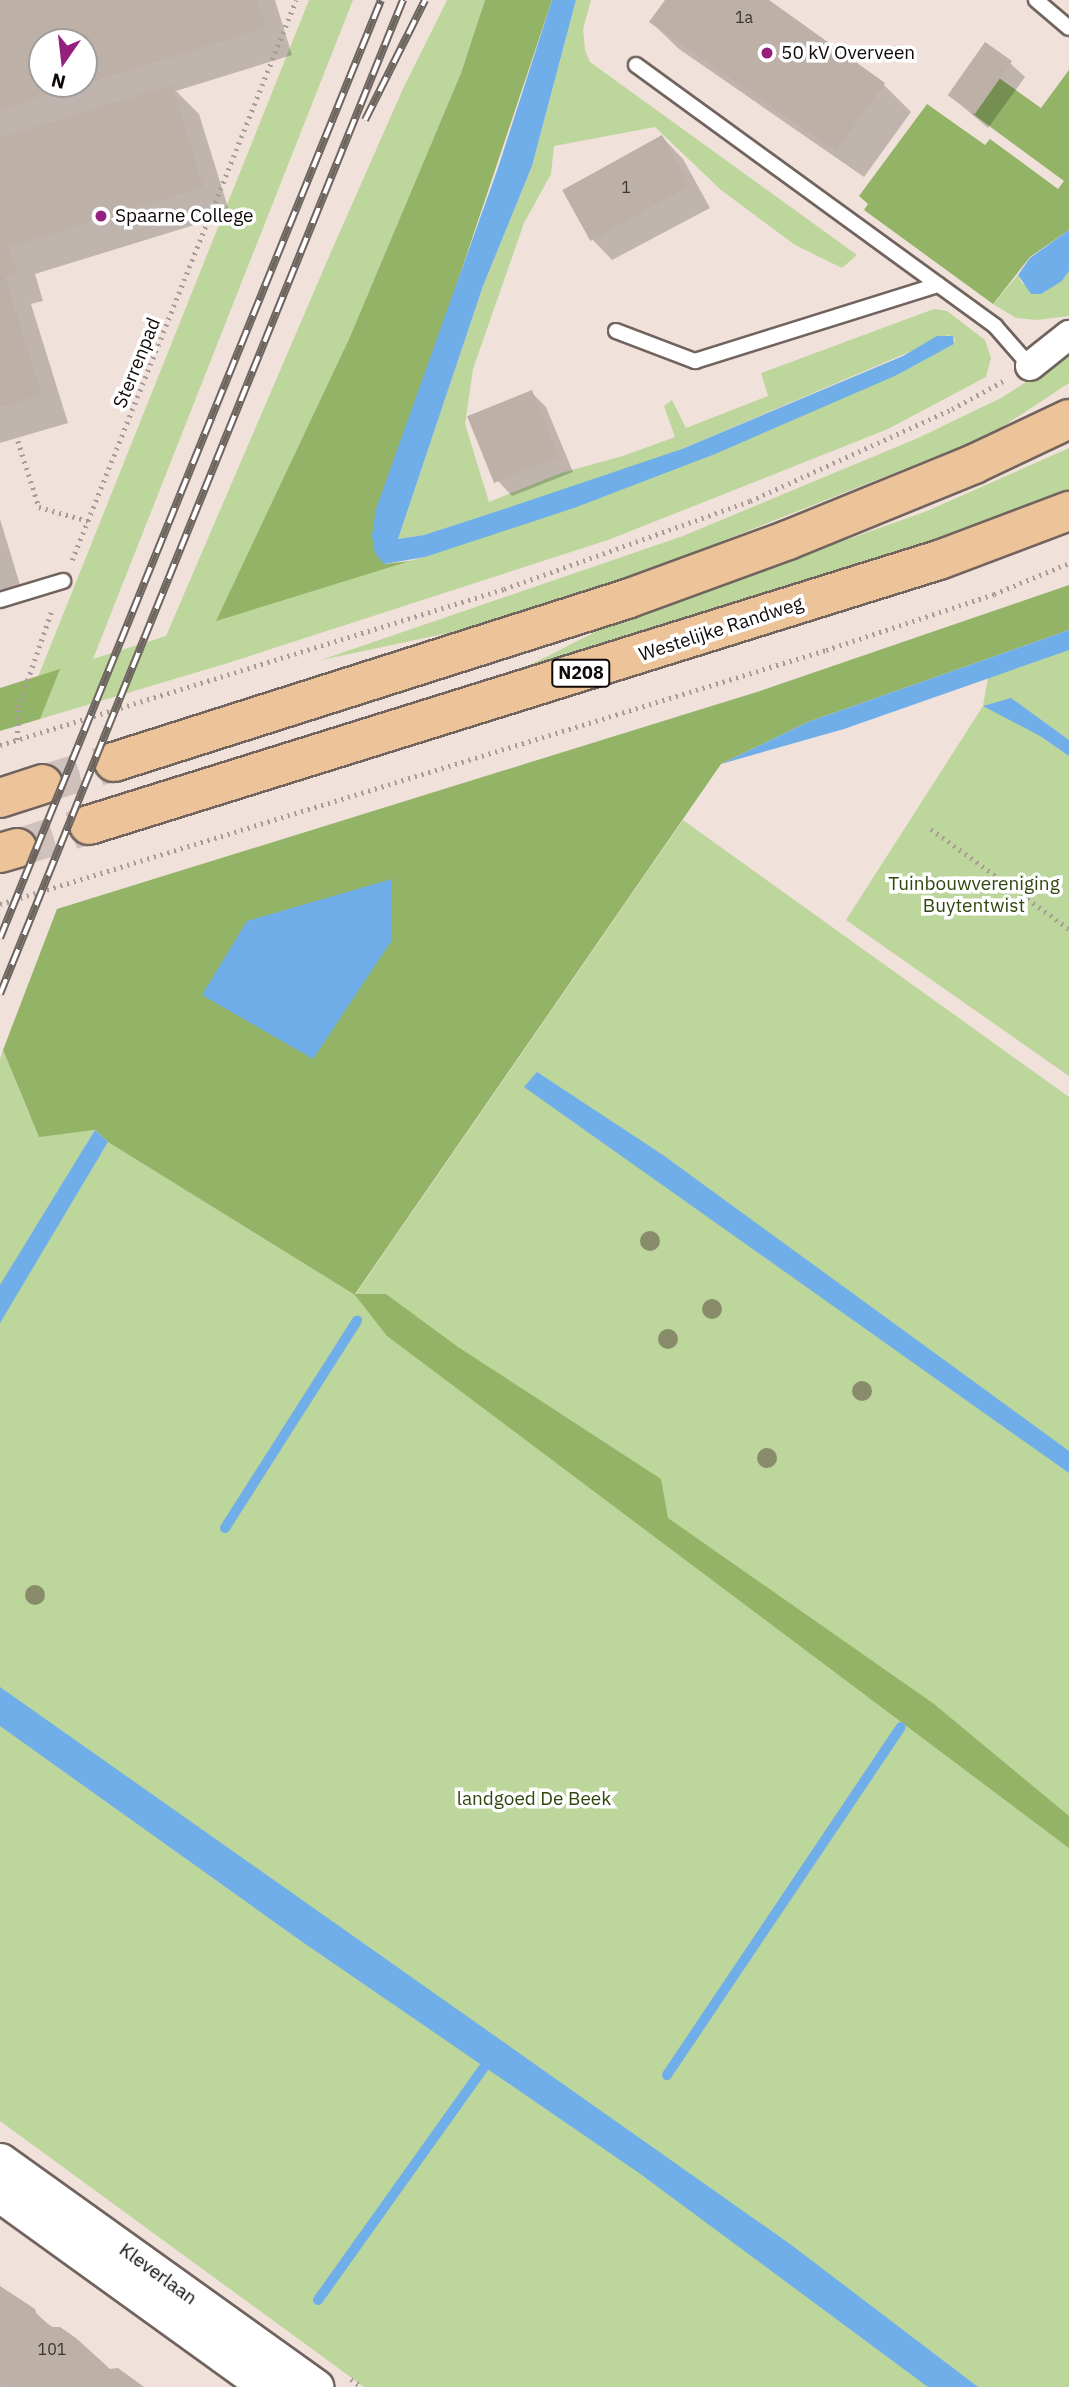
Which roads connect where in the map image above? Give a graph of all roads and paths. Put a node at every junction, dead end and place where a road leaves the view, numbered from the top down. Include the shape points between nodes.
1 (296, 0) edge
2 (1036, 0) edge
3 (1069, 28) edge
4 (636, 65) dead end
5 (938, 285) junction
6 (616, 331) dead end
7 (1069, 335) edge
8 (1030, 366) junction
9 (1069, 419) edge
10 (18, 441) dead end
11 (1069, 511) edge
12 (88, 521) junction
13 (1069, 563) edge
14 (63, 581) junction
15 (0, 600) edge
16 (17, 740) junction
17 (0, 745) edge
18 (114, 762) tunnel mouth
19 (43, 784) tunnel mouth
20 (0, 798) edge
21 (89, 825) tunnel mouth
22 (931, 829) dead end
23 (0, 904) edge
24 (1069, 929) edge
25 (0, 2161) edge
26 (0, 2194) edge
27 (268, 2387) edge
28 (316, 2387) edge

1 - 12 path, Sterrenpad
2 - 3 lane
4 - 5 lane
5 - 6 lane via 695,361
5 - 8 lane via 995,327
7 - 8 street
8 - 16 path via 952,409 750,501 505,589
9 - 18 main road via 788,540 627,599
10 - 12 path via 39,507
11 - 21 main road, Westelijke Randweg / N208 via 939,560
12 - 14 path, Sterrenpad
13 - 23 path via 995,594 863,638
14 - 15 lane
14 - 16 path, Sterrenpad via 18,707
16 - 17 path
19 - 20 main road
22 - 24 path
25 - 28 street, Kleverlaan
26 - 27 street, Kleverlaan

